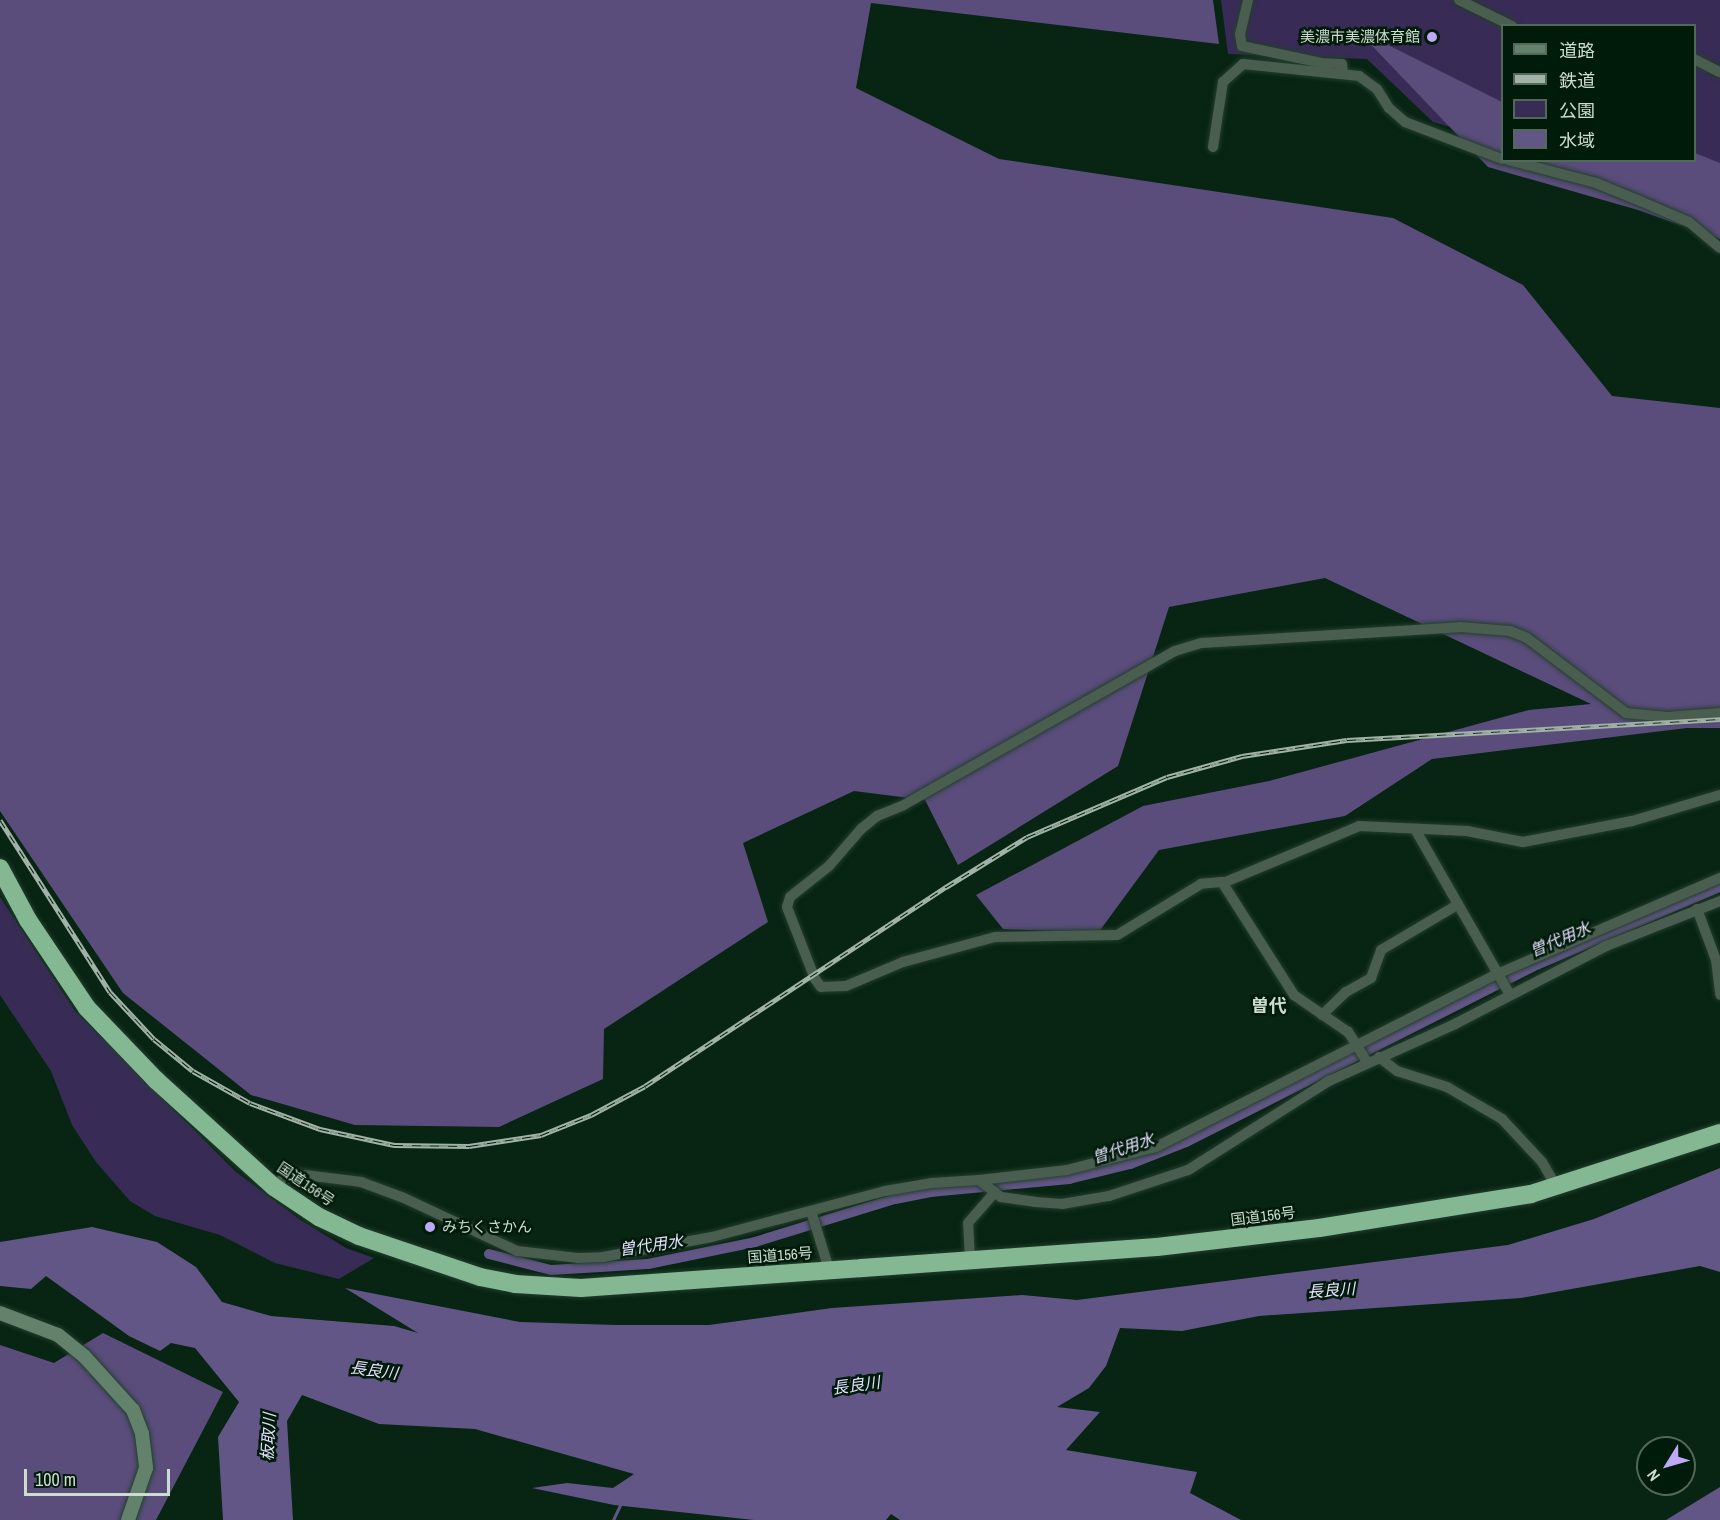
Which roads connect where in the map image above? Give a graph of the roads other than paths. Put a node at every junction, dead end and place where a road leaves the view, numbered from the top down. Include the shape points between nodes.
1 (1248, 0) edge
2 (1459, 0) edge
3 (1508, 24) edge
4 (1696, 60) edge
5 (1720, 72) edge
6 (1343, 74) junction
7 (1213, 147) dead end
8 (1501, 158) edge
9 (1516, 162) edge
10 (1720, 248) edge
11 (1720, 713) edge
12 (1720, 795) edge
13 (1415, 828) junction
14 (0, 868) edge
15 (1720, 878) edge
16 (1223, 883) junction
17 (1720, 901) edge
18 (1457, 905) junction
19 (1697, 909) junction
20 (1621, 929) junction
21 (1503, 984) junction
22 (1720, 995) edge
23 (1322, 1015) junction
24 (1363, 1053) junction
25 (1379, 1057) junction
26 (1287, 1093) junction
27 (1720, 1133) edge
28 (987, 1186) junction
29 (274, 1187) junction
30 (1557, 1188) junction
31 (814, 1218) junction
32 (970, 1259) junction
33 (829, 1269) junction
34 (0, 1313) edge
35 (128, 1520) edge

1 - 6 street via 1240,34 1242,46 1342,64
2 - 3 street
4 - 5 street
6 - 7 street via 1244,64 1223,82
6 - 8 street via 1368,81 1405,122
9 - 10 street via 1596,183 1640,201 1689,222
11 - 16 street via 1667,717 1626,713 1527,639 1499,629 1460,627 1202,643 1175,651 902,806 877,816 829,866 795,892 788,907 815,979 821,987 846,986 914,959 996,937 1117,935 1201,884
12 - 13 street via 1632,821 1523,842 1467,831
13 - 16 street via 1370,825 1347,829
13 - 18 street
14 - 29 highway, 国道156号 via 65,980 87,1008 156,1080
15 - 20 street
16 - 23 street via 1294,995
17 - 19 street
18 - 21 street
18 - 23 street via 1381,950 1371,978 1346,992
19 - 20 street
19 - 22 street via 1716,960
20 - 21 street
20 - 21 street
21 - 24 street
21 - 25 street
23 - 24 street via 1348,1032
24 - 25 street
24 - 26 street
24 - 26 street
25 - 30 street via 1397,1071 1447,1087 1502,1119 1542,1162
26 - 28 street via 1124,1158
26 - 28 street via 1212,1158 1136,1190 1062,1204 1014,1200
27 - 30 highway, 国道156号
28 - 31 street via 885,1191
28 - 32 street via 968,1223
29 - 31 street via 289,1173 361,1182 509,1248 543,1257 603,1257
29 - 33 highway, 国道156号 via 319,1217 359,1236 480,1277 515,1284 581,1288
30 - 32 highway, 国道156号 via 1318,1228 1157,1246
31 - 33 street
32 - 33 highway, 国道156号
34 - 35 main road via 58,1335 84,1356 133,1410 142,1434 146,1468

